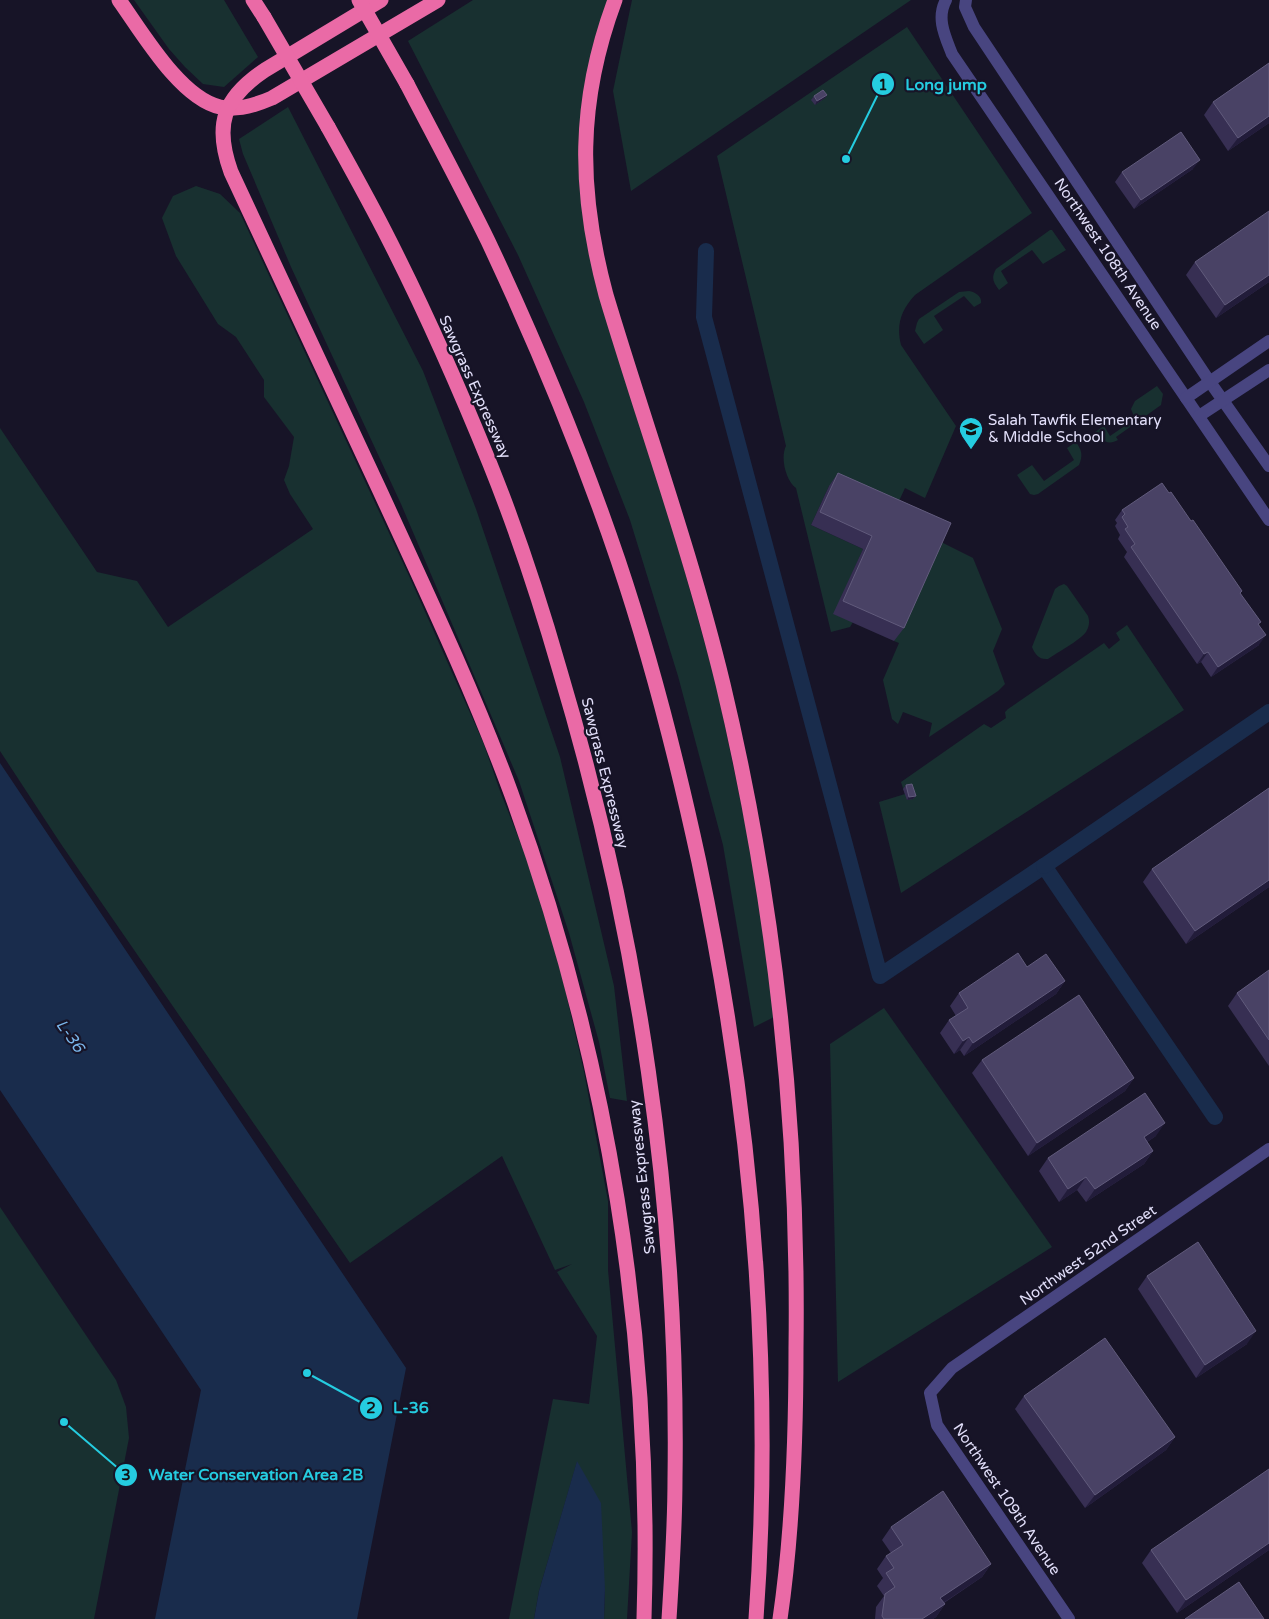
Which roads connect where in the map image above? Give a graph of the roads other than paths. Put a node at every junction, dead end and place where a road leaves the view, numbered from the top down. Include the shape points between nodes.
1 (119, 0) edge
2 (253, 0) edge
3 (359, 0) edge
4 (382, 0) edge
5 (438, 0) edge
6 (614, 0) edge
7 (946, 0) edge
8 (966, 0) edge
9 (228, 108) junction
10 (1269, 342) edge
11 (1269, 370) edge
12 (1210, 382) junction
13 (1186, 398) junction
14 (1223, 400) junction
15 (1199, 416) junction
16 (1269, 466) edge
17 (1269, 520) edge
18 (1269, 1149) edge
19 (930, 1393) joint
20 (644, 1619) edge
21 (669, 1619) edge
22 (756, 1619) edge
23 (780, 1619) edge
24 (1069, 1619) edge

1 - 9 highway via 180,81 201,99
2 - 21 highway, Sawgrass Expressway, bridge via 385,231 491,466 548,628 595,794 645,1047 665,1219 671,1302 675,1477
3 - 22 highway, bridge via 447,160 491,248 554,390 619,562 689,813 720,966 747,1159 759,1332 761,1418
4 - 9 highway via 255,76 239,90
5 - 9 highway via 286,91 259,104
6 - 23 highway via 599,46 588,104 585,158 589,215 606,295 686,550 722,682 762,880 783,1036 793,1158 797,1318 793,1469
7 - 13 street, Northwest 108th Avenue via 941,24 952,54
8 - 12 street, Northwest 108th Avenue via 965,7 974,28
9 - 20 highway via 223,124 223,144 231,172 466,678 512,795 566,962 606,1133 635,1328 645,1490
10 - 12 street
11 - 14 street
12 - 13 street
12 - 14 street, Northwest 108th Avenue
13 - 15 street, Northwest 108th Avenue
14 - 15 street
14 - 16 street, Northwest 108th Avenue
15 - 17 street, Northwest 108th Avenue
18 - 19 street, Northwest 52nd Street via 952,1368
19 - 24 street, Northwest 109th Avenue via 937,1425

